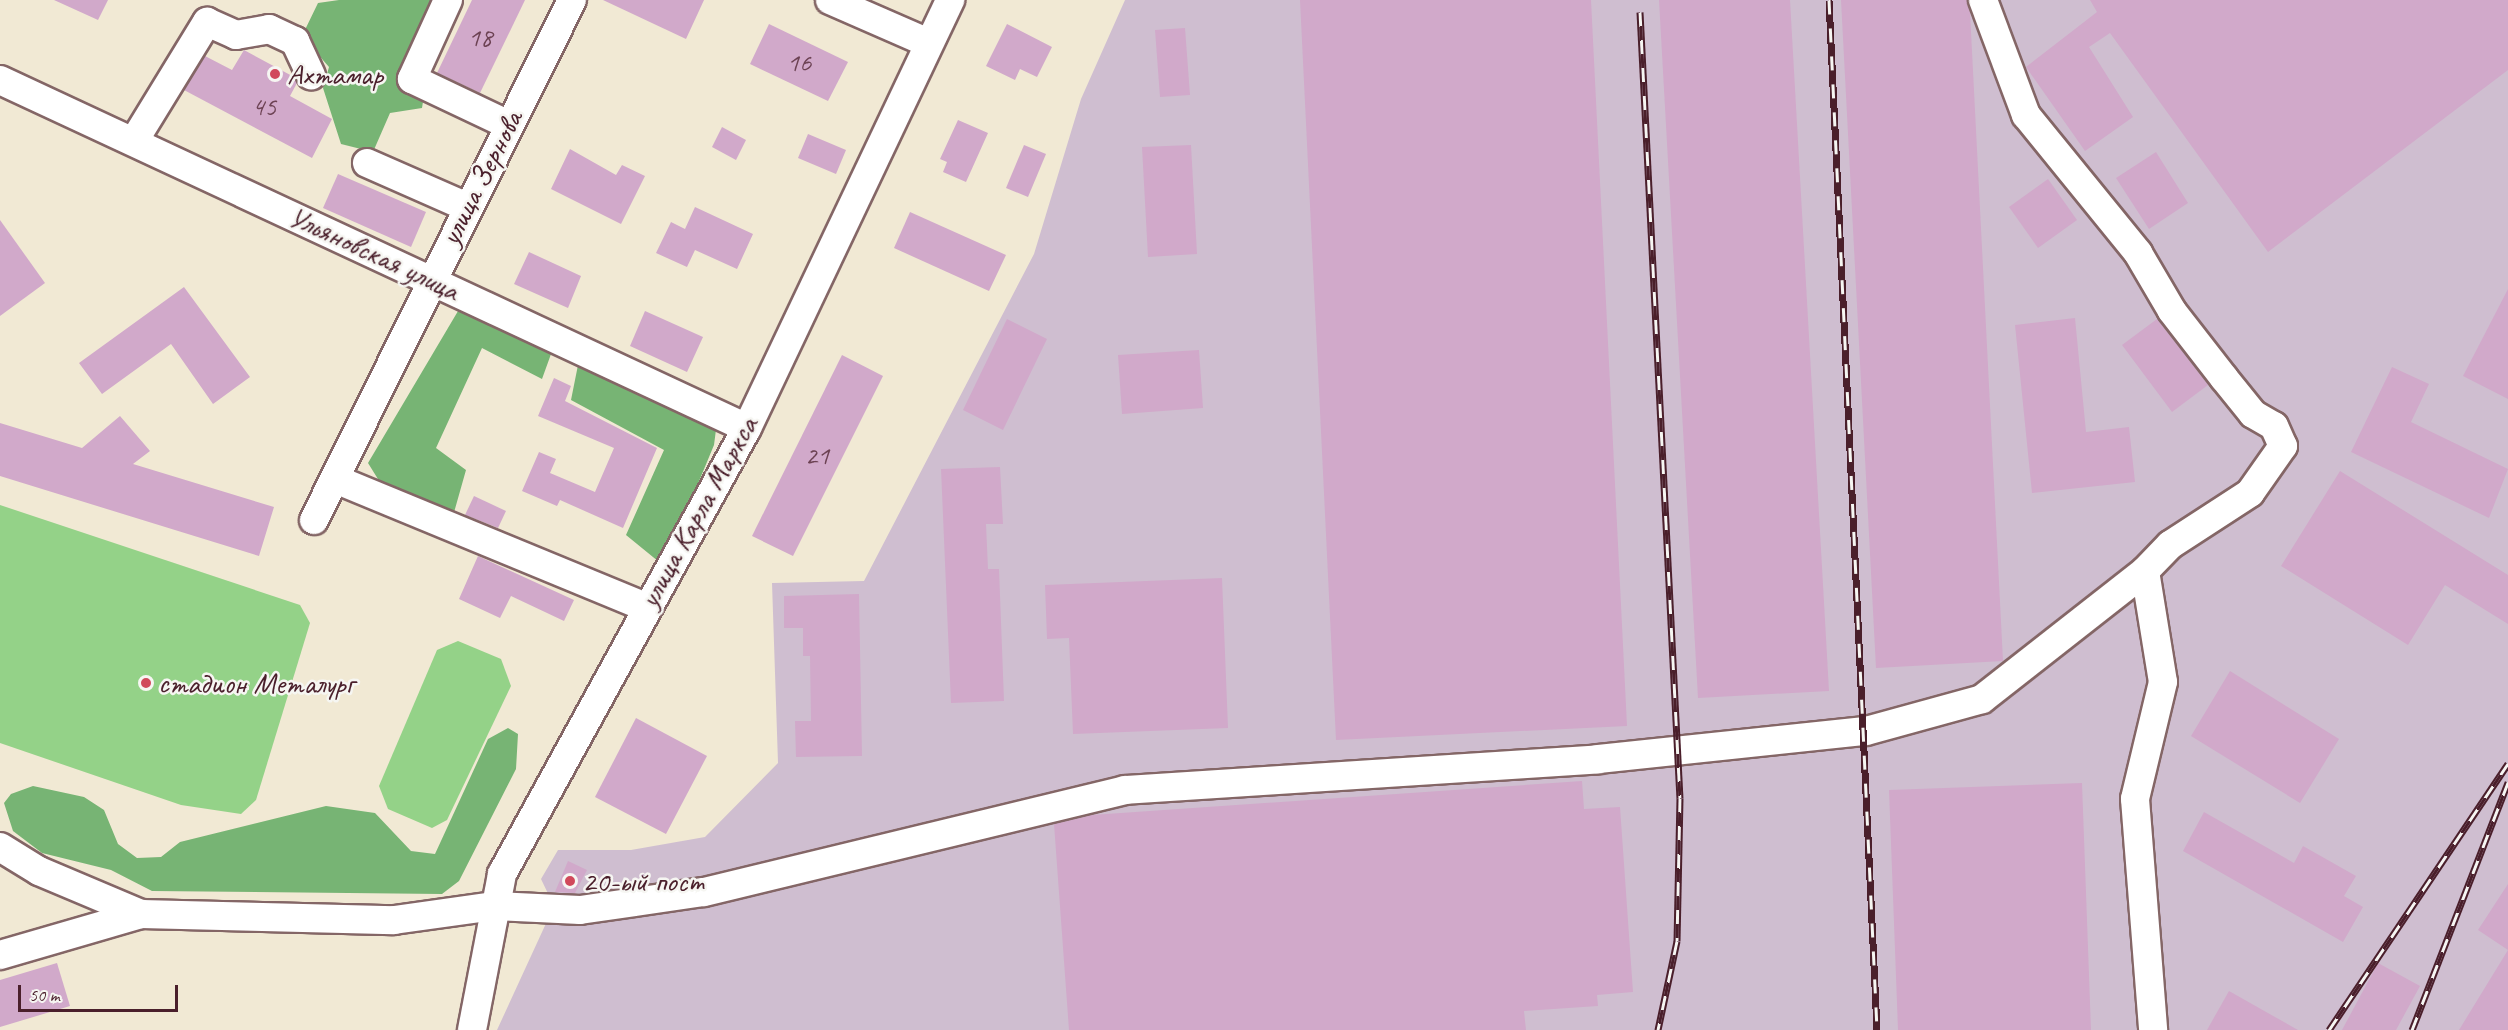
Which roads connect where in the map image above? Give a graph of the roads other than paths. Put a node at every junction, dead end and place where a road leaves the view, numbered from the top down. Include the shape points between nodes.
1 (448, 0) edge
2 (572, 0) edge
3 (830, 0) edge
4 (950, 0) edge
5 (1983, 0) edge
6 (926, 42) junction
7 (311, 75) dead end
8 (0, 80) edge
9 (509, 125) junction
10 (135, 141) junction
11 (367, 163) dead end
12 (467, 207) junction
13 (430, 279) junction
14 (747, 428) junction
15 (335, 479) junction
16 (314, 520) dead end
17 (2145, 571) junction
18 (645, 607) junction
19 (0, 847) edge
20 (495, 906) junction
21 (141, 914) junction
22 (0, 955) edge
23 (472, 1030) edge
24 (2153, 1030) edge

1 - 9 street via 412,79
2 - 9 street, улица Зернова
3 - 6 street
4 - 6 street, улица Карла Маркса
5 - 17 street via 2026,115 2138,253 2172,311 2224,378 2253,414 2274,426 2283,446 2250,493 2170,545
6 - 14 street, улица Карла Маркса
7 - 10 street via 295,41 269,29 236,35 207,22
8 - 10 street, Ульяновская улица
9 - 12 street, улица Зернова
10 - 13 street, Ульяновская улица
11 - 12 street
12 - 13 street, улица Зернова
13 - 14 street, Ульяновская улица
13 - 15 street, улица Зернова
14 - 18 street, улица Карла Маркса
15 - 16 street, улица Зернова
15 - 18 street
17 - 20 street via 1982,699 1866,731 1598,759 1125,790 704,892 580,910
17 - 24 street via 2163,682 2135,799
18 - 20 street, улица Карла Маркса via 502,874
19 - 21 street via 39,871
20 - 21 street via 394,920
20 - 23 street, улица Карла Маркса
21 - 22 street

